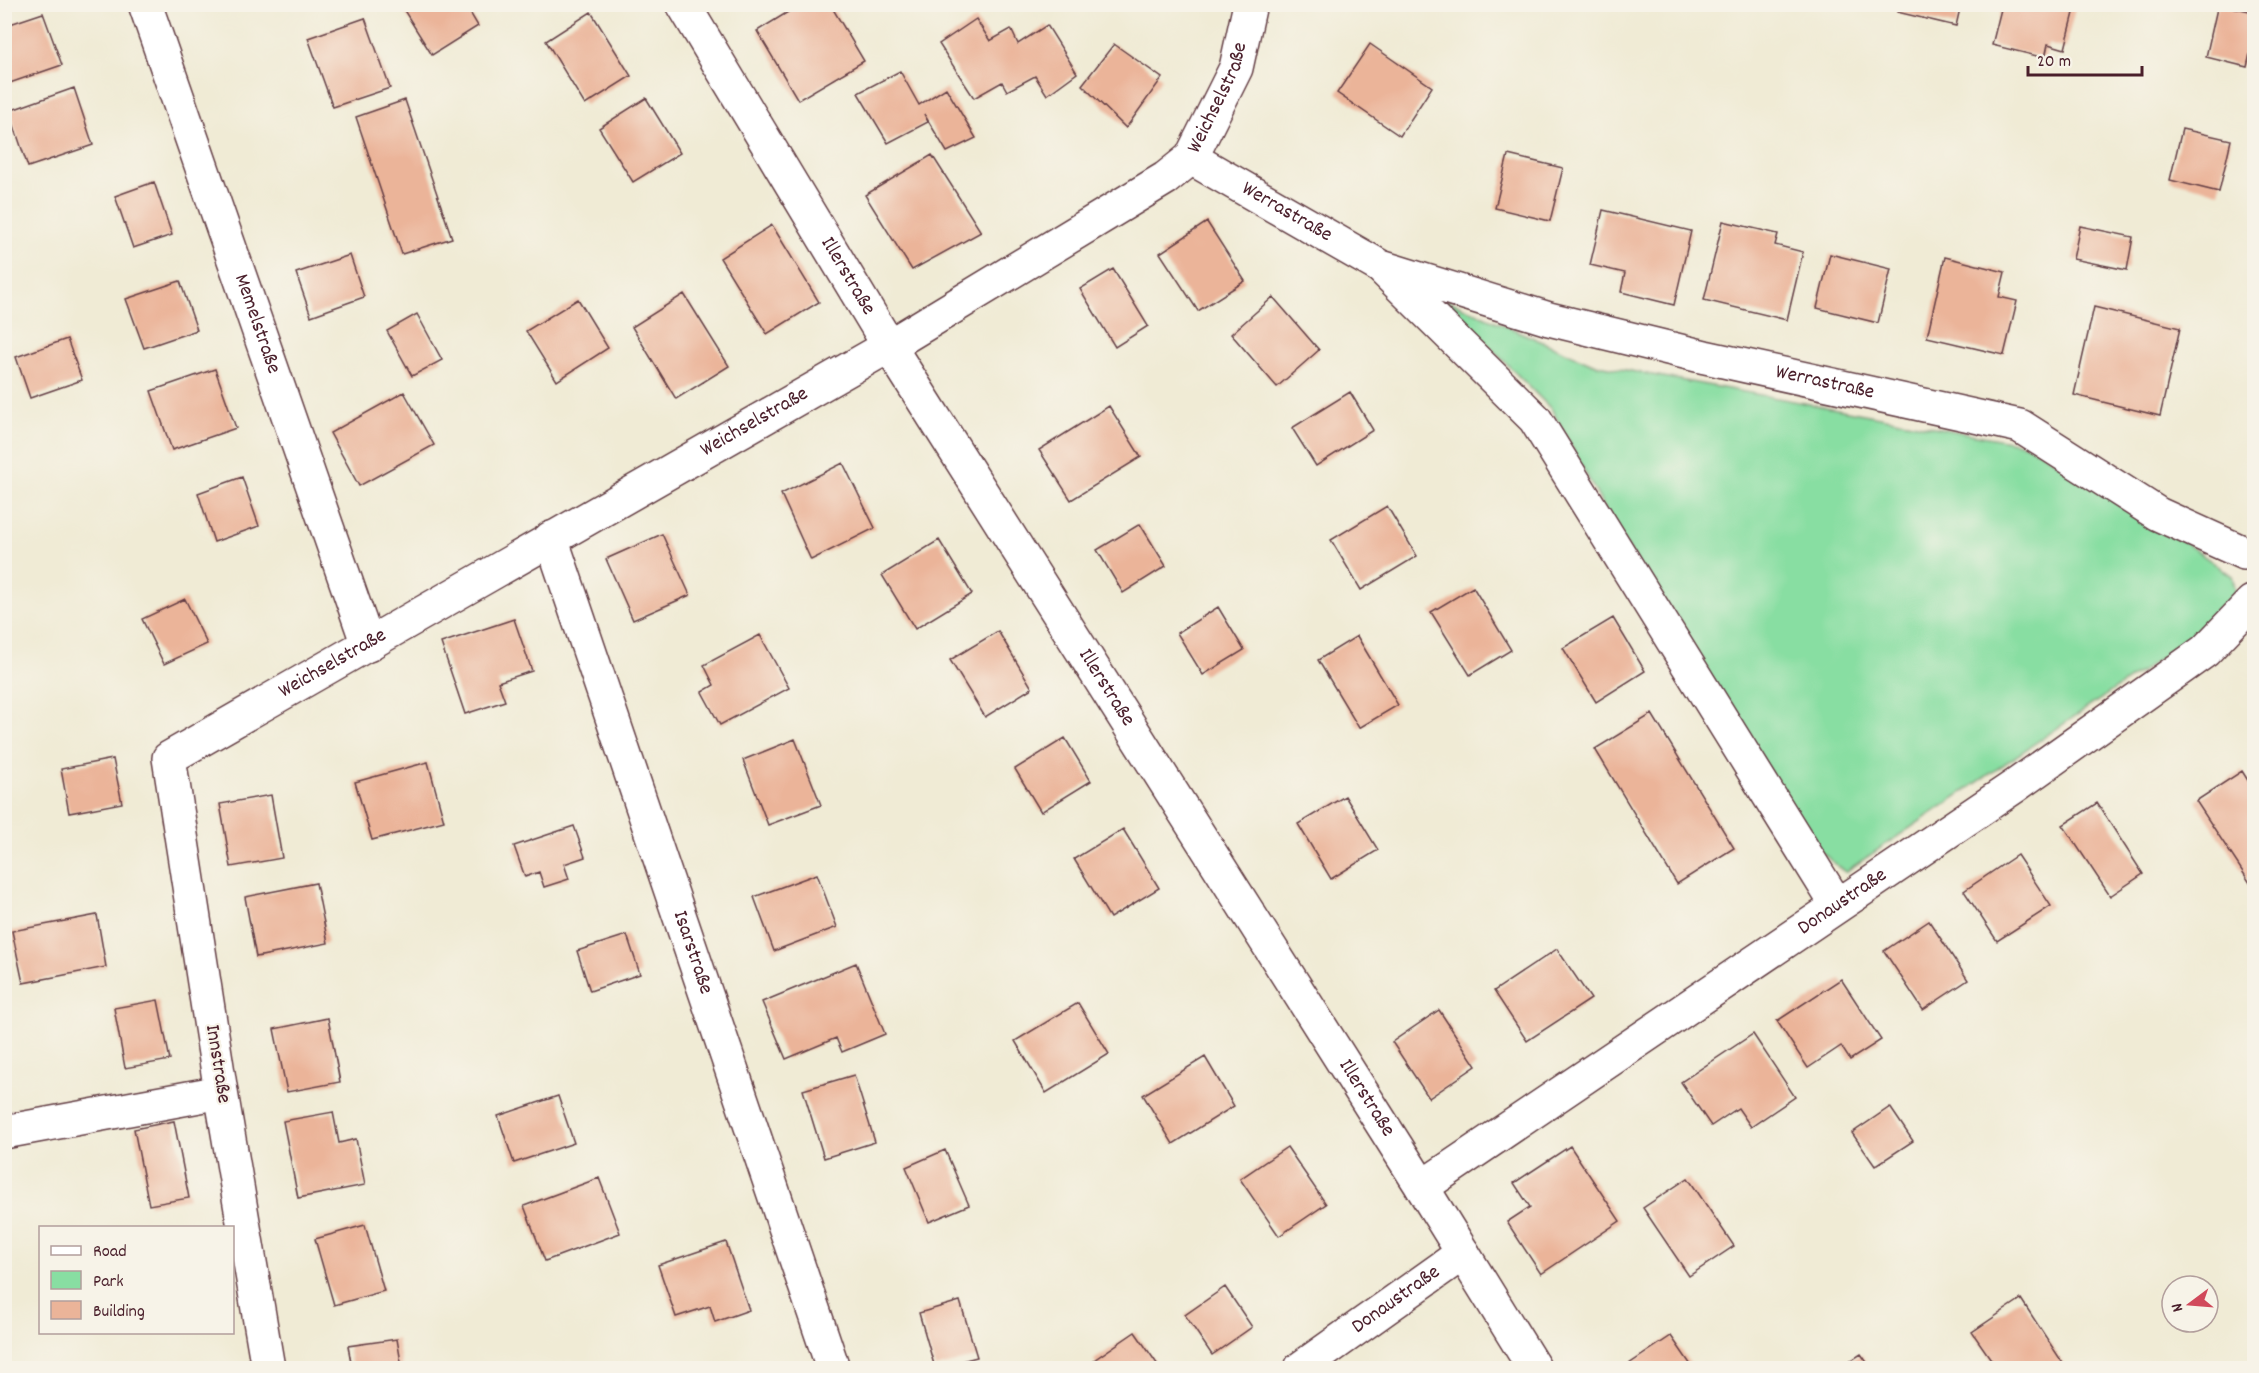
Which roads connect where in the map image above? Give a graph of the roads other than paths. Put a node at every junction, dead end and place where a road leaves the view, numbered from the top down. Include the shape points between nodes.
1 (145, 4) edge
2 (683, 4) edge
3 (1250, 4) edge
4 (1191, 158) junction
5 (1381, 267) junction
6 (890, 346) junction
7 (551, 538) junction
8 (2249, 547) edge
9 (2253, 603) edge
10 (368, 645) junction
11 (169, 758) joint
12 (1837, 905) junction
13 (221, 1092) junction
14 (4, 1132) edge
15 (1422, 1187) junction
16 (1463, 1253) junction
17 (268, 1368) edge
18 (833, 1368) edge
19 (1301, 1368) edge
20 (1533, 1368) edge

1 - 10 street, Memelstraße
2 - 6 street, Illerstraße
3 - 4 street, Weichselstraße via 1236,68
4 - 5 street, Werrastraße
4 - 6 street, Weichselstraße via 1133,200
5 - 8 street, Werrastraße via 1549,319 2020,426 2158,514
5 - 12 street, Werrastraße via 1535,419
6 - 7 street, Weichselstraße
6 - 15 street, Illerstraße
7 - 10 street, Weichselstraße
7 - 18 street, Isarstraße
8 - 9 street via 2239,570 2244,592
9 - 12 street, Donaustraße via 2205,651 2015,786
10 - 11 street, Weichselstraße
11 - 13 street, Innstraße
12 - 15 street, Donaustraße
13 - 14 street
13 - 17 street, Innstraße
15 - 16 street, Illerstraße
16 - 19 street, Donaustraße
16 - 20 street, Illerstraße

